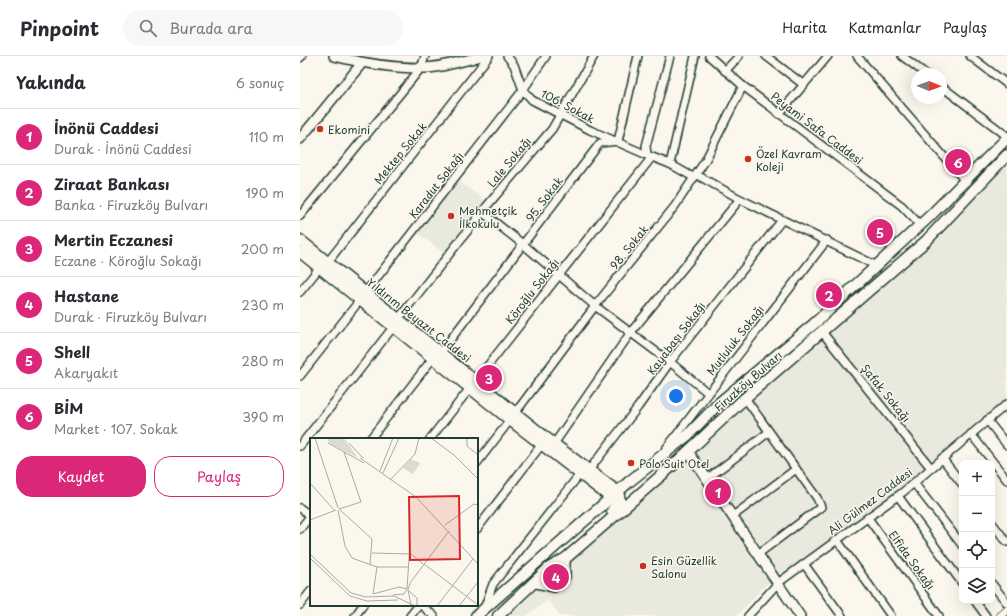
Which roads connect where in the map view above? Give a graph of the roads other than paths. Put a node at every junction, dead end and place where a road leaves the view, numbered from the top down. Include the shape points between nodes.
1 (302, 56) edge
2 (334, 56) edge
3 (425, 56) edge
4 (482, 56) edge
5 (490, 56) edge
6 (507, 56) edge
7 (546, 56) edge
8 (594, 56) edge
9 (638, 56) edge
10 (670, 56) edge
11 (695, 56) edge
12 (709, 56) edge
13 (739, 56) edge
14 (766, 56) edge
15 (828, 56) edge
16 (857, 56) edge
17 (902, 56) edge
18 (970, 56) edge
19 (300, 58) edge
20 (362, 59) edge
21 (421, 68) junction
22 (918, 68) edge
23 (725, 71) junction
24 (1007, 84) edge
25 (804, 85) junction
26 (743, 86) junction
27 (523, 90) junction
28 (947, 91) edge
29 (561, 114) junction
30 (779, 114) junction
31 (1007, 136) edge
32 (300, 139) edge
33 (618, 141) junction
34 (1007, 155) edge
35 (649, 156) junction
36 (670, 164) junction
37 (976, 170) junction
38 (695, 176) junction
39 (966, 182) junction
40 (740, 199) junction
41 (482, 212) junction
42 (300, 216) edge
43 (912, 218) junction
44 (782, 220) junction
45 (920, 225) junction
46 (939, 228) junction
47 (910, 235) junction
48 (300, 240) edge
49 (827, 240) junction
50 (524, 245) junction
51 (300, 252) edge
52 (323, 265) junction
53 (877, 266) junction
54 (891, 272) junction
55 (559, 275) junction
56 (300, 292) edge
57 (363, 296) junction
58 (595, 306) junction
59 (396, 322) junction
60 (631, 332) junction
61 (822, 332) junction
62 (437, 355) junction
63 (670, 362) junction
64 (300, 376) edge
65 (473, 384) junction
66 (708, 393) junction
67 (745, 398) junction
68 (1007, 404) edge
69 (513, 416) junction
70 (987, 420) junction
71 (769, 432) junction
72 (971, 434) junction
73 (371, 438) edge
74 (431, 438) edge
75 (542, 444) junction
76 (554, 444) junction
77 (1007, 445) edge
78 (300, 446) edge
79 (669, 448) junction
80 (688, 451) junction
81 (661, 455) junction
82 (942, 458) junction
83 (478, 462) edge
84 (932, 468) junction
85 (796, 469) junction
86 (584, 472) junction
87 (708, 478) junction
88 (959, 480) edge
89 (1007, 480) edge
90 (914, 483) junction
91 (898, 496) junction
92 (616, 498) junction
93 (630, 502) junction
94 (300, 508) edge
95 (310, 515) edge
96 (733, 516) junction
97 (310, 517) edge
98 (868, 518) junction
99 (995, 527) edge
100 (478, 528) edge
101 (300, 529) edge
102 (837, 540) junction
103 (959, 541) edge
104 (1007, 542) edge
105 (758, 554) junction
106 (569, 556) junction
107 (804, 564) junction
108 (959, 579) edge
109 (532, 583) junction
110 (778, 583) junction
111 (995, 588) edge
112 (310, 592) edge
113 (1007, 603) edge
114 (977, 604) edge
115 (300, 605) edge
116 (362, 606) edge
117 (419, 606) edge
118 (421, 606) edge
119 (485, 609) junction
120 (1007, 610) edge
121 (355, 616) edge
122 (410, 616) edge
123 (434, 616) edge
124 (476, 616) edge
125 (498, 616) edge
126 (748, 616) edge
127 (800, 616) edge
128 (842, 616) edge
129 (891, 616) edge
130 (939, 616) edge
131 (986, 616) edge
132 (1000, 616) edge

1 - 19 street
2 - 20 street
3 - 21 street
4 - 21 street
5 - 52 street, Mektep Sokak
6 - 27 street, 106. Sokak via 514,65
7 - 27 street, Karadut Sokağı
8 - 29 street, Lale Sokağı
9 - 33 street
10 - 35 street via 646,146
11 - 36 street
12 - 23 street, Peyami Safa Caddesi
13 - 23 street
14 - 25 street
15 - 25 street
16 - 39 street
17 - 22 street
18 - 24 street
20 - 21 street
20 - 32 street
21 - 42 street
23 - 26 street, Peyami Safa Caddesi
25 - 30 street
26 - 30 street, Peyami Safa Caddesi
26 - 38 street, 98. Sokak
27 - 29 street, 106. Sokak via 532,100
27 - 57 street, Karadut Sokağı
28 - 31 street
29 - 33 street, 106. Sokak via 590,130
29 - 41 street, Lale Sokağı via 552,129
30 - 43 street, Peyami Safa Caddesi via 902,206
31 - 37 main road, Firuzköy Bulvarı
33 - 35 street, 106. Sokak
33 - 50 street, 95. Sokak via 600,143
34 - 46 main road, Firuzköy Bulvarı
35 - 36 street, 106. Sokak
35 - 55 street, Köroğlu Sokağı
36 - 38 street, 106. Sokak
37 - 39 main road, Firuzköy Bulvarı
37 - 46 main road via 968,188 933,221 932,226 935,229
38 - 40 street, 106. Sokak
38 - 58 street, 98. Sokak via 676,206
39 - 45 main road, Firuzköy Bulvarı
40 - 44 street, 106. Sokak
40 - 60 street
41 - 50 street
41 - 59 street, Lale Sokağı
43 - 45 street, Peyami Safa Caddesi
43 - 47 street
44 - 49 street, 106. Sokak
44 - 63 street, Kayabaşı Sokağı
45 - 47 main road, Firuzköy Bulvarı
45 - 54 main road via 921,237
46 - 54 main road, Firuzköy Bulvarı
47 - 53 main road, Firuzköy Bulvarı
48 - 52 main road, Yıldırım Beyazıt Caddesi
49 - 53 street
49 - 66 street, Mutluluk Sokağı
50 - 55 street
50 - 62 street, 95. Sokak
51 - 52 main road, Yıldırım Beyazıt Caddesi
52 - 56 street, Mektep Sokak
52 - 57 main road, Yıldırım Beyazıt Caddesi
53 - 79 main road, Firuzköy Bulvarı via 815,323 719,403 688,435
54 - 61 main road, Firuzköy Bulvarı
55 - 58 street
55 - 65 street, Köroğlu Sokağı
57 - 59 main road, Yıldırım Beyazıt Caddesi
57 - 64 street, Karadut Sokağı
58 - 60 street
58 - 69 street, 98. Sokak
59 - 62 main road, Yıldırım Beyazıt Caddesi
59 - 78 street, Lale Sokağı
60 - 63 street
60 - 76 street
61 - 67 main road, Firuzköy Bulvarı
61 - 84 street, Şafak Sokağı
62 - 65 main road, Yıldırım Beyazıt Caddesi
62 - 73 street, 95. Sokak
63 - 66 street
63 - 86 street, Kayabaşı Sokağı via 638,407
65 - 69 main road, Yıldırım Beyazıt Caddesi
65 - 74 street, Köroğlu Sokağı
66 - 81 street, Mutluluk Sokağı
67 - 71 street
67 - 80 main road, Firuzköy Bulvarı
68 - 70 street, Ali Gülmez Caddesi
69 - 75 main road, Yıldırım Beyazıt Caddesi
69 - 76 main road, Yıldırım Beyazıt Caddesi
69 - 83 street, 98. Sokak
70 - 72 street, Ali Gülmez Caddesi
70 - 77 street
71 - 85 street
71 - 87 street
72 - 82 street, Ali Gülmez Caddesi
72 - 89 street
75 - 86 main road, Yıldırım Beyazıt Caddesi
75 - 100 street
76 - 86 main road, Yıldırım Beyazıt Caddesi
79 - 80 main road
79 - 81 main road, Firuzköy Bulvarı
80 - 87 street
80 - 93 main road, Firuzköy Bulvarı
81 - 92 main road, Firuzköy Bulvarı
82 - 84 street, Ali Gülmez Caddesi
82 - 88 street
84 - 90 street, Ali Gülmez Caddesi
85 - 96 street
85 - 105 street via 821,507
86 - 92 main road, Yıldırım Beyazıt Caddesi
86 - 119 street, Kayabaşı Sokağı via 493,584
87 - 96 street
90 - 91 street, Ali Gülmez Caddesi
90 - 103 street
91 - 98 street, Ali Gülmez Caddesi
91 - 108 street
92 - 93 main road
92 - 106 main road via 582,536
92 - 119 main road, Firuzköy Bulvarı
93 - 106 main road, Firuzköy Bulvarı
94 - 95 street
96 - 105 street
97 - 101 street
98 - 102 street, Ali Gülmez Caddesi
98 - 130 street, Elfida Sokağı
99 - 104 street
102 - 107 street, Ali Gülmez Caddesi
102 - 129 street
105 - 110 street
106 - 109 main road, Firuzköy Bulvarı via 549,568
106 - 109 street via 566,577 554,588
107 - 110 street, Ali Gülmez Caddesi
107 - 128 street
109 - 125 main road, Firuzköy Bulvarı
110 - 126 street, Ali Gülmez Caddesi
110 - 127 street
111 - 113 street
112 - 115 street
114 - 131 street
116 - 121 street
117 - 122 street
118 - 123 street
119 - 124 main road, Firuzköy Bulvarı
120 - 132 street

